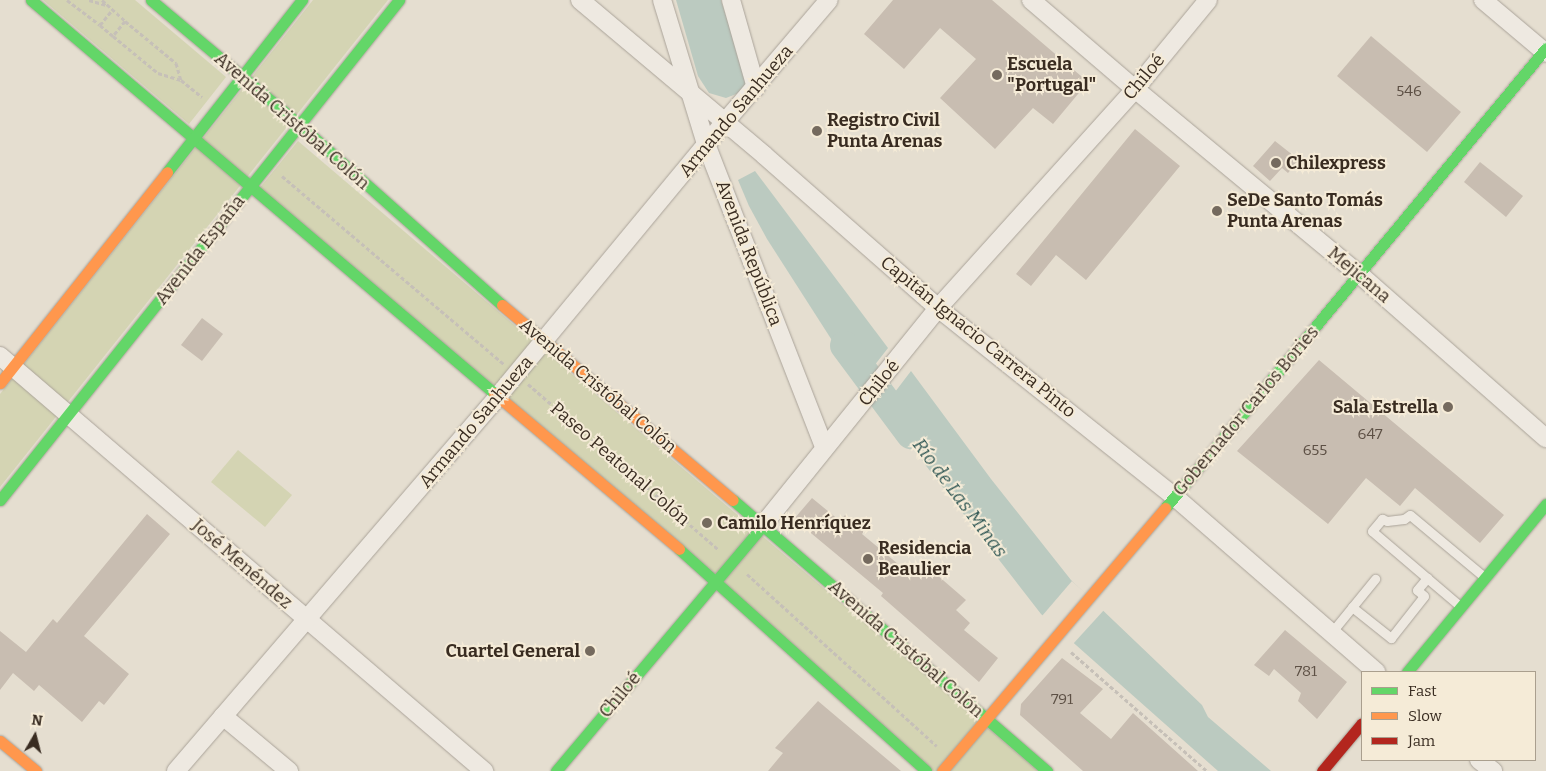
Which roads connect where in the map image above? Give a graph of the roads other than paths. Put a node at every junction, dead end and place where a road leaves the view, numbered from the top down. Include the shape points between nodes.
1 (30, 0) edge
2 (150, 0) edge
3 (302, 0) edge
4 (399, 0) edge
5 (580, 0) edge
6 (662, 0) edge
7 (731, 0) edge
8 (829, 0) edge
9 (1031, 0) edge
10 (1208, 0) edge
11 (1483, 0) edge
12 (1545, 50) edge
13 (242, 77) junction
14 (756, 88) junction
15 (1134, 89) junction
16 (689, 90) junction
17 (725, 122) junction
18 (301, 126) junction
19 (194, 139) junction
20 (706, 144) junction
21 (250, 188) junction
22 (1359, 274) junction
23 (938, 308) junction
24 (544, 342) junction
25 (6, 362) edge
26 (0, 383) edge
27 (498, 396) junction
28 (69, 416) junction
29 (1546, 438) edge
30 (824, 447) junction
31 (1175, 497) junction
32 (0, 500) edge
33 (1546, 504) edge
34 (763, 525) junction
35 (1484, 577) junction
36 (1427, 578) junction
37 (1375, 579) dead end
38 (716, 581) junction
39 (1460, 606) junction
40 (1352, 607) junction
41 (306, 619) junction
42 (1331, 633) junction
43 (1375, 671) edge
44 (1408, 671) edge
45 (223, 716) junction
46 (986, 718) junction
47 (1361, 724) edge
48 (0, 741) edge
49 (1480, 761) edge
50 (36, 771) edge
51 (176, 771) edge
52 (289, 771) edge
53 (484, 771) edge
54 (556, 771) edge
55 (926, 771) edge
56 (942, 771) edge
57 (1047, 771) edge
58 (1322, 771) edge
59 (1492, 771) edge

1 - 19 main road
2 - 13 main road, Avenida Cristóbal Colón
3 - 13 main road
4 - 18 main road, Avenida España
5 - 16 street, Capitán Ignacio Carrera Pinto
6 - 16 street, Avenida República
7 - 14 street
8 - 14 street, Armando Sanhueza
9 - 15 street, Mejicana
10 - 15 street, Chiloé
11 - 12 street
12 - 22 main road, Gobernador Carlos Bories
13 - 18 main road, Avenida Cristóbal Colón
13 - 19 main road
14 - 17 street, Armando Sanhueza
15 - 22 street, Mejicana
15 - 23 street, Chiloé
16 - 17 street, Capitán Ignacio Carrera Pinto
16 - 20 street, Avenida República
17 - 20 street, Armando Sanhueza
17 - 23 street, Capitán Ignacio Carrera Pinto
18 - 21 main road, Avenida España
18 - 24 main road, Avenida Cristóbal Colón
19 - 21 main road
19 - 25 main road
20 - 24 street, Armando Sanhueza
20 - 30 street, Avenida República
21 - 27 main road
21 - 28 main road, Avenida España
22 - 29 street, Mejicana
22 - 31 main road, Gobernador Carlos Bories
23 - 30 street, Chiloé via 864,403
23 - 31 street, Capitán Ignacio Carrera Pinto
24 - 27 street, Armando Sanhueza
24 - 34 main road, Avenida Cristóbal Colón
25 - 26 main road
25 - 28 street, José Menéndez
27 - 38 main road
27 - 41 street, Armando Sanhueza
28 - 32 main road, Avenida España
28 - 41 street, José Menéndez
30 - 34 street, Chiloé
31 - 42 street, Capitán Ignacio Carrera Pinto
31 - 46 main road, Gobernador Carlos Bories
33 - 35 main road
34 - 38 main road, Chiloé
34 - 46 main road, Avenida Cristóbal Colón
35 - 36 lane via 1410,515 1404,519 1382,519 1372,531
35 - 39 main road
36 - 39 lane
36 - 40 lane via 1417,590 1424,596 1391,638
37 - 40 lane
38 - 54 main road, Chiloé
38 - 55 main road
39 - 44 main road
40 - 42 lane
41 - 45 street, Armando Sanhueza
41 - 53 street, José Menéndez
42 - 43 street, Capitán Ignacio Carrera Pinto
45 - 51 street, Armando Sanhueza
45 - 52 street
46 - 56 main road, Gobernador Carlos Bories
46 - 57 main road, Avenida Cristóbal Colón
47 - 58 main road
48 - 50 main road
49 - 59 street

